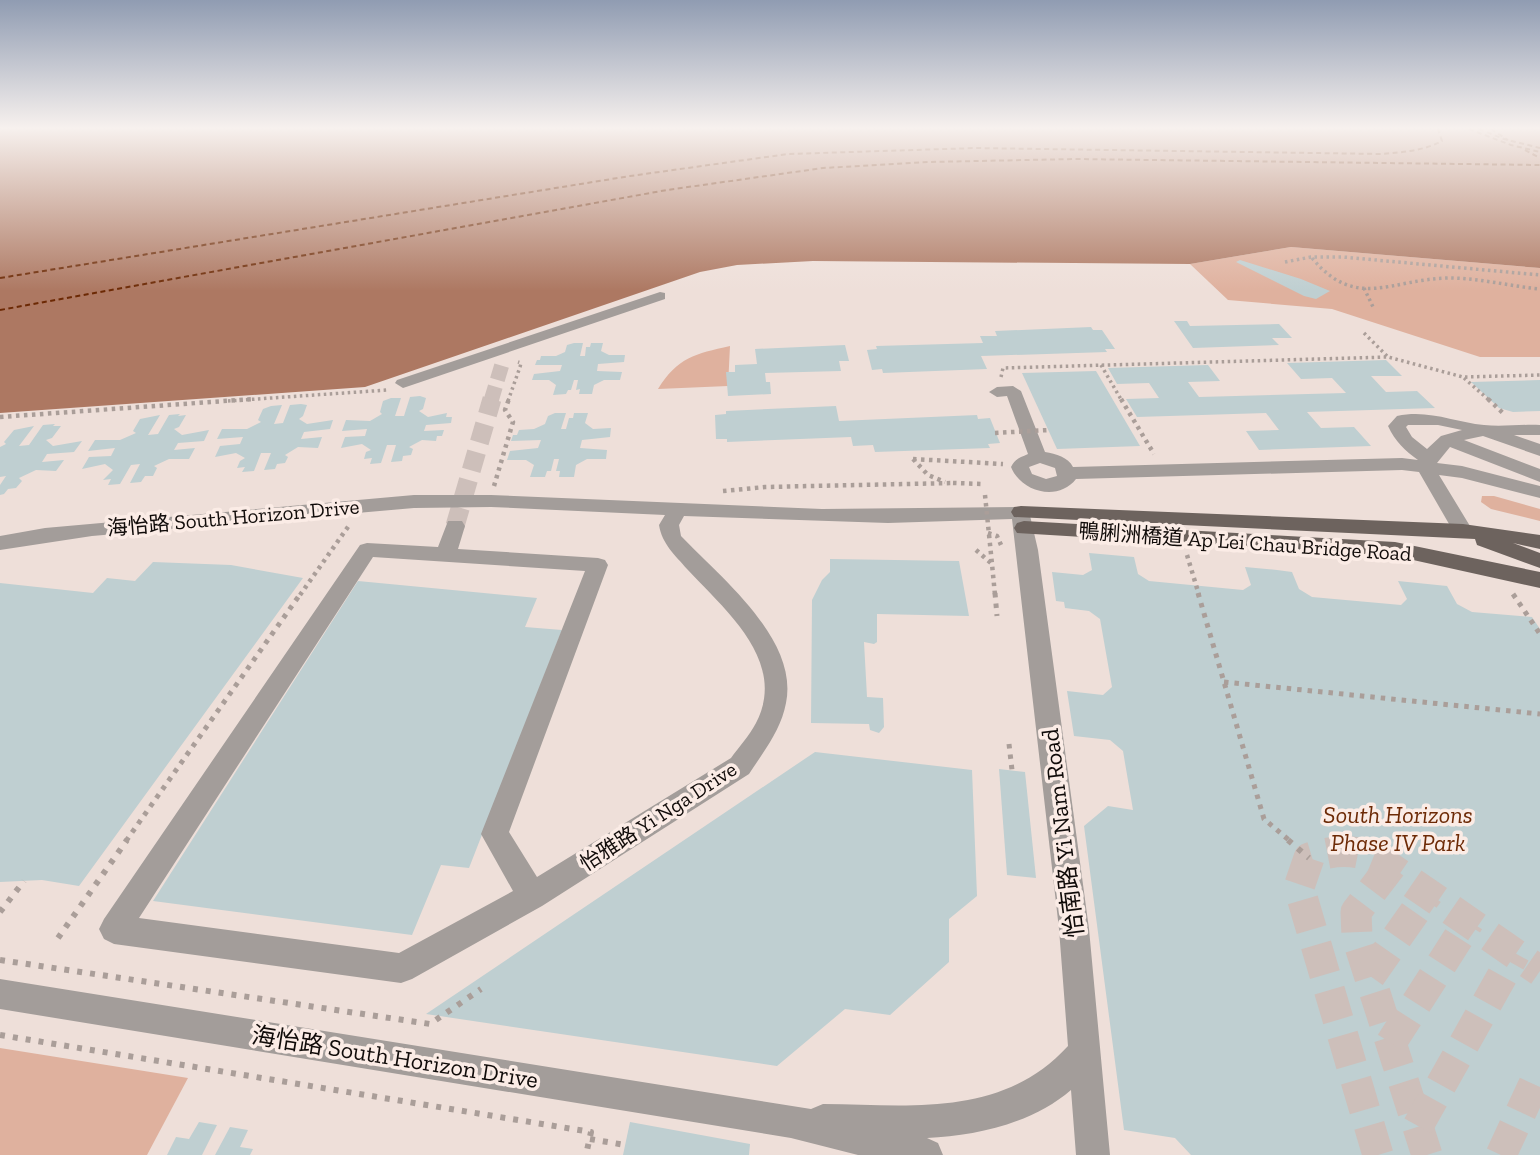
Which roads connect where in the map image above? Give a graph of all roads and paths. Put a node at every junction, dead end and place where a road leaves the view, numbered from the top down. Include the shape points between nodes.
1 (1311, 257) junction
2 (1285, 262) dead end
3 (1540, 275) edge
4 (1364, 288) junction
5 (1540, 289) edge
6 (660, 296) dead end
7 (1374, 309) dead end
8 (1364, 333) dead end
9 (1388, 357) junction
10 (502, 359) junction
11 (1101, 365) junction
12 (1540, 375) edge
13 (1463, 377) junction
14 (397, 386) joint
15 (997, 391) joint
16 (0, 417) edge
17 (1049, 430) dead end
18 (1488, 431) junction
19 (1530, 432) edge
20 (995, 433) dead end
21 (1456, 437) junction
22 (1540, 450) edge
23 (1038, 457) junction
24 (1540, 462) edge
25 (1426, 463) junction
26 (1020, 467) junction
27 (1163, 470) junction
28 (1068, 473) junction
29 (1540, 475) edge
30 (953, 483) junction
31 (984, 484) dead end
32 (492, 490) dead end
33 (717, 492) dead end
34 (1540, 492) edge
35 (985, 495) dead end
36 (677, 511) junction
37 (1022, 520) junction
38 (351, 524) dead end
39 (454, 526) tunnel mouth
40 (1463, 531) junction
41 (985, 533) dead end
42 (1540, 542) edge
43 (0, 543) edge
44 (1185, 547) dead end
45 (1002, 549) dead end
46 (976, 550) dead end
47 (446, 555) junction
48 (1540, 561) edge
49 (992, 564) junction
50 (1540, 580) edge
51 (1507, 584) dead end
52 (997, 616) dead end
53 (1540, 634) edge
54 (1224, 682) junction
55 (1540, 714) edge
56 (1009, 744) dead end
57 (1012, 770) dead end
58 (1309, 859) dead end
59 (24, 881) dead end
60 (532, 896) junction
61 (0, 912) edge
62 (58, 938) dead end
63 (0, 960) edge
64 (481, 989) dead end
65 (0, 994) edge
66 (0, 1035) edge
67 (1086, 1050) junction
68 (790, 1121) junction
69 (590, 1139) junction
70 (625, 1145) dead end
71 (586, 1155) edge
72 (926, 1155) edge
73 (1093, 1155) edge

1 - 2 path
1 - 3 path
1 - 4 path via 1322,275
4 - 5 path via 1386,289 1444,278
4 - 7 path
6 - 10 street
8 - 9 path
9 - 11 path
9 - 13 path
10 - 14 street
10 - 32 path via 521,363 505,410 513,422
11 - 15 path via 1003,368
11 - 27 path
12 - 13 path
13 - 19 path
14 - 16 path
15 - 23 street via 1013,391
17 - 20 path, bridge
18 - 19 street
18 - 21 street
18 - 22 street
18 - 25 street via 1439,421 1403,420 1397,426 1399,433
21 - 24 street
21 - 25 street
21 - 29 street
23 - 26 street
23 - 28 street via 1058,461
25 - 27 street
25 - 34 street
25 - 40 street
26 - 28 street via 1024,477 1044,485 1064,482
26 - 30 path via 912,459 928,475
27 - 28 street
30 - 31 path
30 - 33 path
35 - 49 path, bridge
36 - 37 street, 鴨脷洲橋道 Ap Lei Chau Bridge Road
36 - 43 street, 海怡路 South Horizon Drive via 489,500 417,502 82,531
36 - 60 street, 怡雅路 Yi Nga Drive via 668,525 671,538 755,629 771,655 776,684 769,720 740,766
37 - 40 main road, 鴨脷洲橋道 Ap Lei Chau Bridge Road
37 - 50 main road, 鴨脷洲橋道 Ap Lei Chau Bridge Road via 1395,549
37 - 67 street, 怡南路 Yi Nam Road
38 - 62 path
39 - 47 street
40 - 42 main road, 鴨脷洲橋道 Ap Lei Chau Bridge Road
40 - 48 main road
41 - 45 path via 997,536
44 - 54 path
46 - 49 path
47 - 60 street via 598,565 495,834
47 - 60 street, 怡雅路 Yi Nga Drive via 367,550 114,929 401,968
49 - 52 path
51 - 53 path
54 - 55 path
54 - 58 path via 1264,819
56 - 57 path
59 - 61 path
63 - 64 path via 430,1024
65 - 68 street, 海怡路 South Horizon Drive
66 - 69 path via 591,1132
67 - 68 street via 1048,1087 1013,1105 956,1121
67 - 73 street, 怡南路 Yi Nam Road
68 - 72 street
69 - 70 path
69 - 71 path

